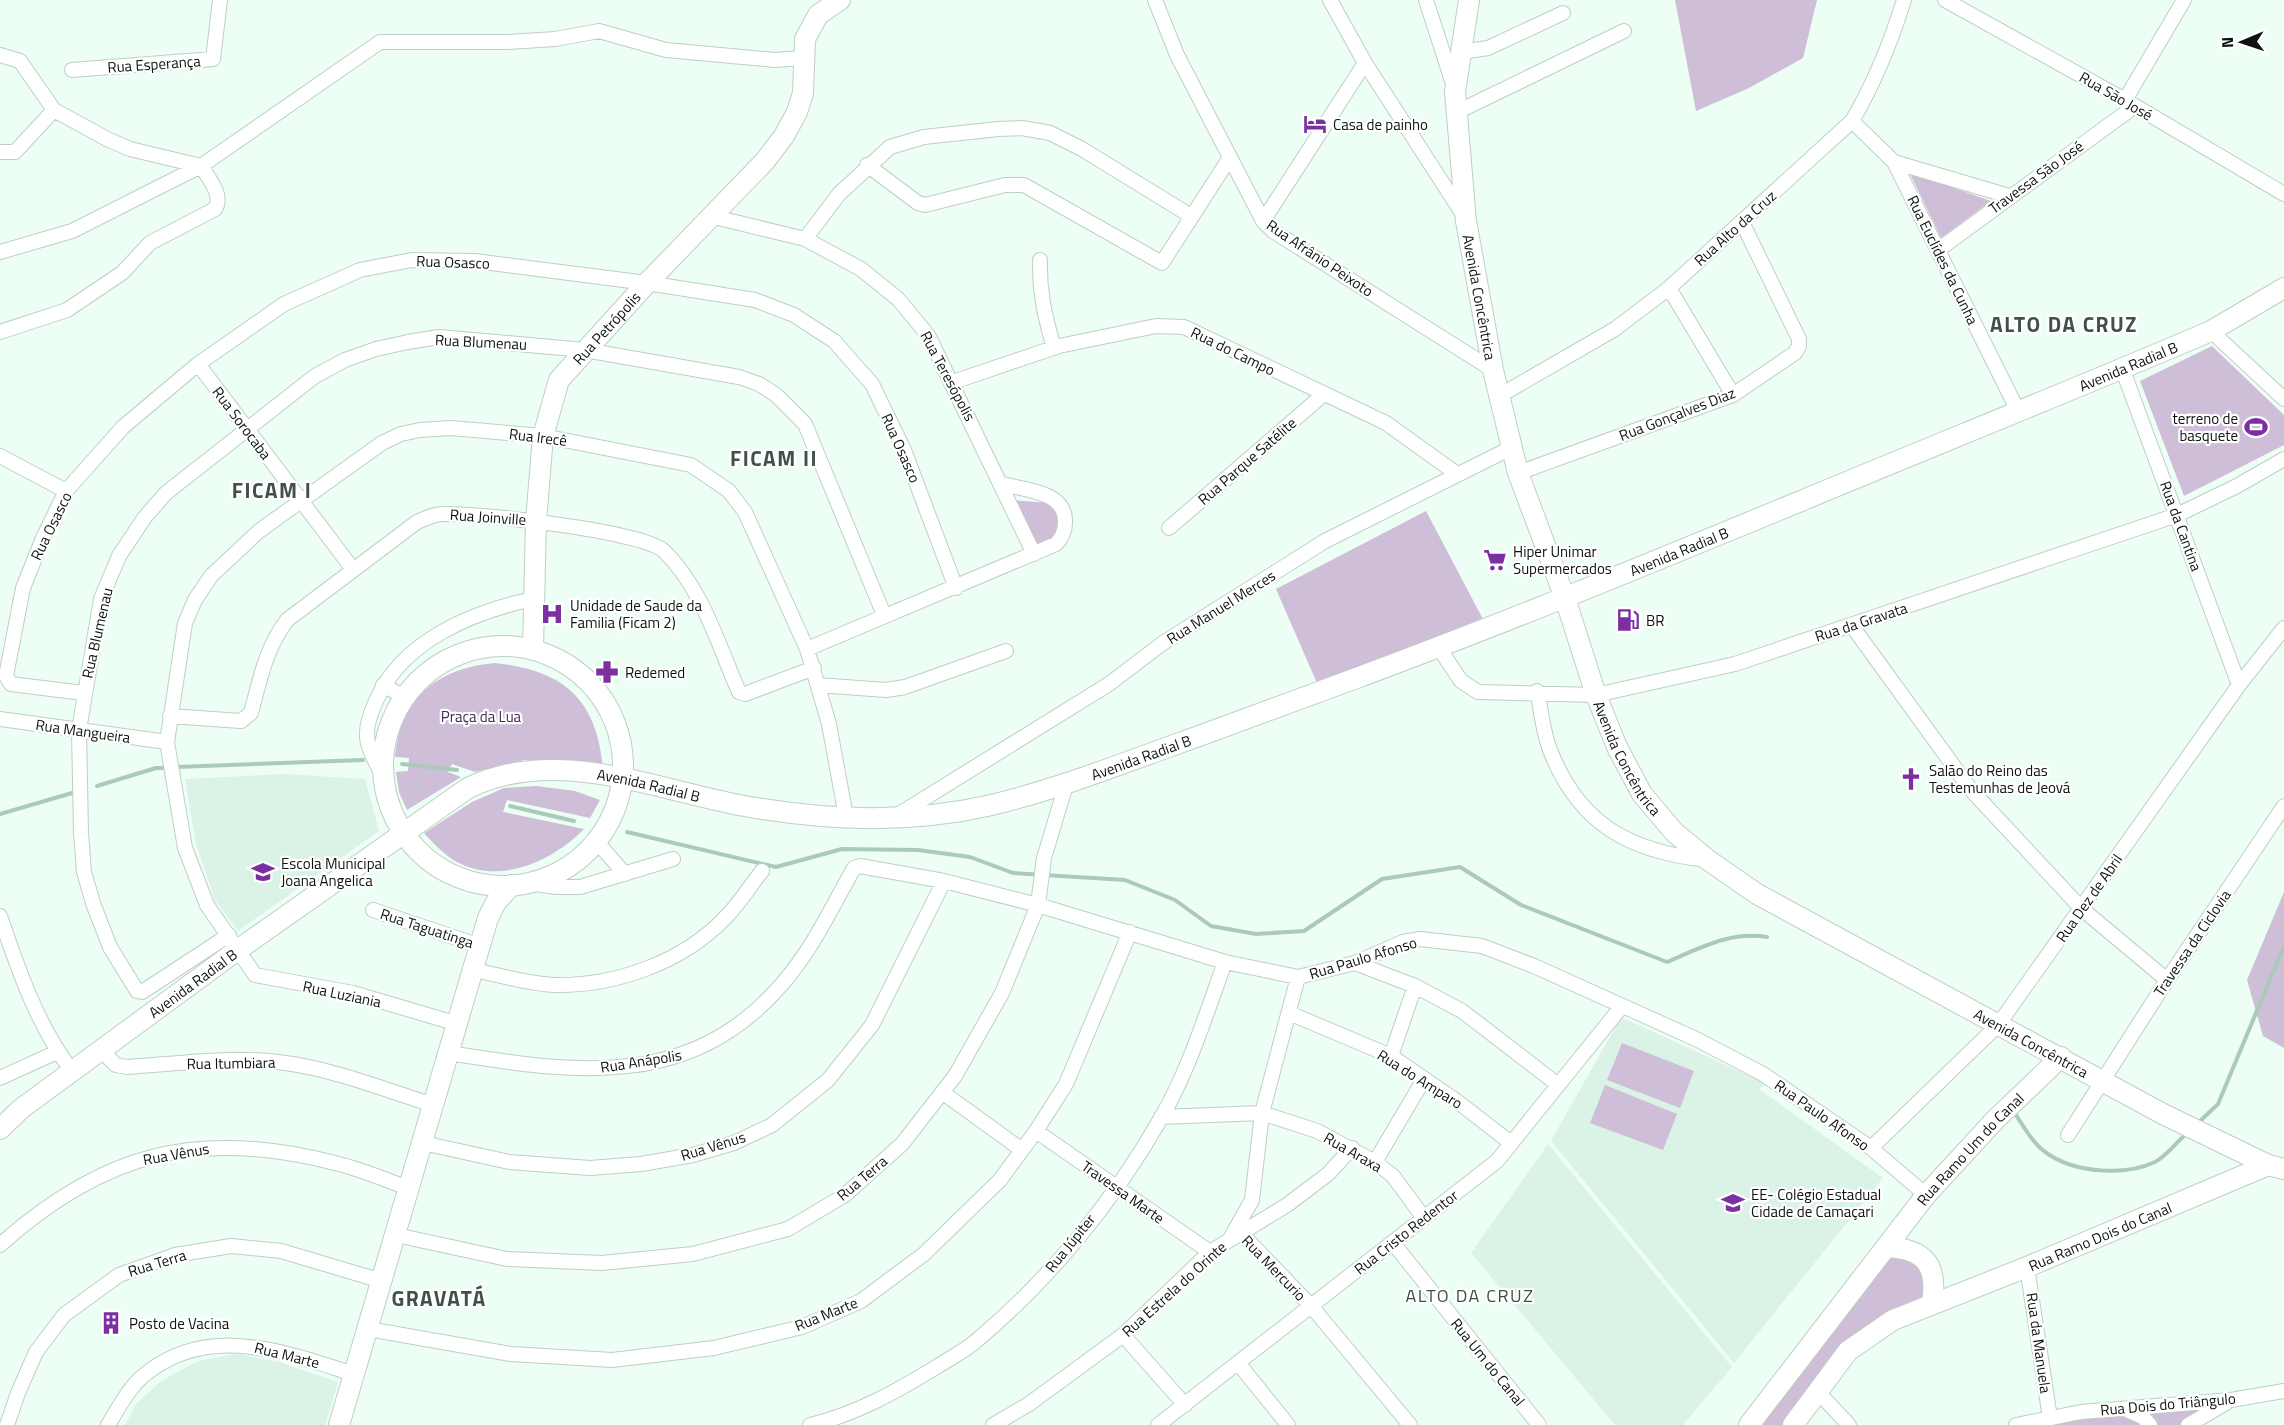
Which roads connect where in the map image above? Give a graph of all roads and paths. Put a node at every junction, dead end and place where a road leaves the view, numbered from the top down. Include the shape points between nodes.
1 (220, 0) edge
2 (840, 0) edge
3 (1155, 0) edge
4 (1330, 0) edge
5 (1426, 0) edge
6 (1469, 0) edge
7 (1904, 0) edge
8 (1946, 0) edge
9 (2184, 0) edge
10 (1563, 13) dead end
11 (1624, 31) dead end
12 (1461, 52) junction
13 (0, 55) edge
14 (802, 58) junction
15 (1365, 63) junction
16 (72, 70) dead end
17 (1455, 92) junction
18 (2130, 103) junction
19 (54, 110) junction
20 (1457, 112) junction
21 (1852, 121) junction
22 (0, 152) edge
23 (1229, 159) junction
24 (1894, 162) junction
25 (867, 165) junction
26 (201, 166) junction
27 (2284, 194) edge
28 (2009, 196) junction
29 (710, 216) junction
30 (1191, 216) junction
31 (1263, 220) junction
32 (1466, 221) junction
33 (1742, 222) junction
34 (805, 239) junction
35 (1938, 250) junction
36 (0, 252) edge
37 (1040, 260) dead end
38 (647, 283) junction
39 (1669, 288) junction
40 (2284, 288) edge
41 (2211, 331) junction
42 (0, 332) edge
43 (1054, 348) junction
44 (585, 350) junction
45 (198, 364) junction
46 (2122, 368) junction
47 (1493, 370) junction
48 (954, 382) junction
49 (1324, 394) junction
50 (1733, 394) junction
51 (1499, 396) junction
52 (2284, 399) edge
53 (2018, 411) junction
54 (246, 428) junction
55 (543, 436) junction
56 (1511, 448) junction
57 (0, 456) edge
58 (2284, 459) edge
59 (1518, 473) junction
60 (1457, 474) junction
61 (1002, 484) junction
62 (66, 491) junction
63 (299, 500) junction
64 (2177, 515) junction
65 (536, 521) junction
66 (1169, 528) dead end
67 (1034, 554) junction
68 (352, 568) junction
69 (956, 588) junction
70 (1565, 598) junction
71 (533, 599) junction
72 (884, 615) junction
73 (1852, 626) junction
74 (2284, 628) edge
75 (1439, 648) junction
76 (533, 649) junction
77 (807, 649) junction
78 (1006, 651) dead end
79 (814, 668) junction
80 (383, 685) junction
81 (818, 685) junction
82 (2239, 685) junction
83 (1537, 691) junction
84 (83, 693) junction
85 (1596, 695) junction
86 (404, 697) junction
87 (170, 716) junction
88 (0, 719) edge
89 (79, 730) junction
90 (167, 742) junction
91 (171, 768) joint
92 (383, 776) junction
93 (622, 779) junction
94 (1066, 785) junction
95 (943, 787) junction
96 (2284, 806) edge
97 (940, 814) junction
98 (896, 816) junction
99 (846, 817) junction
100 (403, 834) junction
101 (596, 841) junction
102 (673, 859) dead end
103 (1708, 860) junction
104 (854, 868) joint
105 (762, 871) dead end
106 (625, 873) junction
107 (944, 880) junction
108 (473, 881) junction
109 (521, 884) junction
110 (1038, 904) junction
111 (2082, 909) junction
112 (374, 910) dead end
113 (0, 916) edge
114 (488, 918) junction
115 (1130, 932) junction
116 (234, 942) junction
117 (480, 946) junction
118 (1226, 962) junction
119 (1355, 963) junction
120 (474, 970) junction
121 (1298, 977) junction
122 (2167, 980) junction
123 (1415, 986) junction
124 (1622, 1006) junction
125 (1289, 1013) junction
126 (458, 1024) junction
127 (1998, 1025) junction
128 (101, 1050) junction
129 (57, 1052) junction
130 (449, 1053) junction
131 (1391, 1056) junction
132 (2061, 1057) junction
133 (72, 1071) junction
134 (0, 1078) edge
135 (1424, 1079) junction
136 (2103, 1080) junction
137 (1557, 1084) junction
138 (942, 1092) junction
139 (433, 1105) junction
140 (22, 1108) junction
141 (1262, 1113) junction
142 (1161, 1117) junction
143 (0, 1120) edge
144 (0, 1129) edge
145 (1036, 1131) junction
146 (2068, 1135) dead end
147 (423, 1143) junction
148 (1511, 1143) junction
149 (1352, 1148) junction
150 (1871, 1148) junction
151 (1022, 1150) junction
152 (1375, 1162) junction
153 (2276, 1167) edge
154 (408, 1188) junction
155 (1115, 1188) junction
156 (1926, 1195) junction
157 (1424, 1218) junction
158 (1901, 1228) junction
159 (1235, 1233) junction
160 (396, 1235) junction
161 (1392, 1243) junction
162 (0, 1245) edge
163 (1887, 1247) junction
164 (1908, 1248) junction
165 (1210, 1252) junction
166 (2027, 1267) junction
167 (382, 1281) junction
168 (1932, 1303) junction
169 (1312, 1307) junction
170 (368, 1329) junction
171 (1123, 1335) junction
172 (1239, 1364) junction
173 (354, 1374) junction
174 (2284, 1391) edge
175 (1818, 1392) junction
176 (2231, 1400) junction
177 (1185, 1405) junction
178 (2125, 1409) junction
179 (855, 1412) junction
180 (2050, 1418) junction
181 (1162, 1424) edge
182 (7, 1425) edge
183 (108, 1425) edge
184 (340, 1425) edge
185 (810, 1425) edge
186 (861, 1425) edge
187 (993, 1425) edge
188 (1288, 1425) edge
189 (1410, 1425) edge
190 (1539, 1425) edge
191 (1749, 1425) edge
192 (1793, 1425) edge
193 (1849, 1425) edge
194 (2016, 1425) edge
195 (2150, 1425) edge
196 (2188, 1425) edge

1 - 16 street, Rua Esperança via 213,59
2 - 14 street, Rua Petrópolis via 818,15 811,25
3 - 23 street, Rua Afrânio Peixoto via 1177,55
4 - 15 street
5 - 17 street
6 - 12 street, Avenida Concêntrica
7 - 21 street, Rua Alto da Cruz via 1892,39
8 - 18 street, Rua São José
9 - 18 street
10 - 12 street via 1488,48
11 - 20 street
12 - 17 street, Avenida Concêntrica
13 - 19 street via 20,61
14 - 26 street via 775,60 666,50 599,31 507,42 388,40 370,48
14 - 29 street, Rua Petrópolis via 803,93 784,136 765,161
15 - 31 street
15 - 32 street
17 - 20 street, Avenida Concêntrica
18 - 27 street, Rua São José
18 - 28 street, Travessa São José
19 - 22 street via 15,152
19 - 26 street via 130,149
20 - 32 street, Avenida Concêntrica
21 - 24 street, Rua Euclídes da Cunha
21 - 33 street, Rua Alto da Cruz
23 - 30 street
23 - 31 street, Rua Afrânio Peixoto
24 - 28 street
24 - 35 street, Rua Euclídes da Cunha
25 - 30 street via 890,147 906,141 1022,128 1050,133 1082,148
25 - 30 street via 925,205 1005,185 1024,186 1159,262 1165,262
25 - 34 street
26 - 36 street via 72,231
26 - 42 street via 218,196 215,210 156,239 122,273 67,310
28 - 35 street, Travessa São José
29 - 34 street, Rua Teresópolis
29 - 38 street, Rua Petrópolis
31 - 47 street, Rua Afrânio Peixoto via 1273,231
32 - 47 street, Avenida Concêntrica
33 - 39 street, Rua Alto da Cruz
33 - 50 street, Rua Gonçalves Diaz via 1800,339 1795,353
34 - 48 street, Rua Teresópolis via 861,269 898,299 928,335
35 - 53 street, Rua Euclídes da Cunha
37 - 43 street via 1042,309
38 - 44 street, Rua Petrópolis
38 - 45 street, Rua Osasco via 475,261 412,260 360,270 284,304
38 - 69 street, Rua Osasco via 755,300 794,315 834,341 872,384 904,450
39 - 50 street
39 - 51 street, Rua Alto da Cruz via 1615,329
40 - 41 street, Avenida Radial B
41 - 46 street, Avenida Radial B
41 - 52 street
43 - 48 street, Rua do Campo
43 - 49 street, Rua do Campo via 1156,326 1184,327
44 - 54 street, Rua Blumenau via 439,337 376,349 315,376
44 - 55 street, Rua Petrópolis via 559,380
44 - 72 street, Rua Blumenau via 739,377 776,395 805,424
45 - 54 street, Rua Sorocaba
45 - 62 street, Rua Osasco via 123,427
46 - 53 street, Avenida Radial B
46 - 64 street, Rua da Cantina
47 - 51 street, Avenida Concêntrica
48 - 61 street, Rua Teresópolis
49 - 60 street, Rua do Campo via 1386,423
49 - 66 street, Rua Parque Satélite
50 - 59 street, Rua Gonçalves Diaz
51 - 56 street, Avenida Concêntrica
53 - 70 street, Avenida Radial B
54 - 63 street, Rua Sorocaba
54 - 84 street, Rua Blumenau via 166,493 119,556 101,599
55 - 63 street, Rua Irecê via 451,428 401,434 381,443
55 - 65 street, Rua Petrópolis
55 - 77 street, Rua Irecê via 691,465 729,491 745,512
56 - 59 street, Avenida Concêntrica
56 - 60 street, Rua Manuel Merces
57 - 62 street
58 - 64 street, Rua da Gravata
59 - 70 street, Avenida Concêntrica
60 - 95 street, Rua Manuel Merces via 1325,541 1163,643 1109,684
61 - 67 street, Rua Teresópolis
61 - 67 street via 1049,496 1063,508 1062,536 1056,544
62 - 84 street, Rua Osasco via 24,588 6,676 11,684
63 - 68 street, Rua Sorocaba
63 - 87 street, Rua Irecê via 211,576 195,600 185,623
64 - 73 street, Rua da Gravata
64 - 82 street, Rua da Cantina
65 - 68 street, Rua Joinville via 443,514 428,517
65 - 71 street, Rua Petrópolis
65 - 79 street, Rua Joinville via 641,541 661,549 682,571 700,601 742,693
67 - 69 street
68 - 87 street, Rua Joinville via 287,620 273,638 248,718 241,721
69 - 72 street
70 - 75 street, Avenida Radial B
70 - 85 street, Avenida Concêntrica
71 - 76 street, Rua Petrópolis
71 - 80 street via 477,616 429,640 406,657
72 - 77 street
73 - 85 street, Rua da Gravata via 1735,664
73 - 111 street via 1971,790
74 - 82 street, Rua Dez de Abril
75 - 83 street, Rua da Gravata via 1461,681 1478,692
75 - 94 street, Avenida Radial B
76 - 86 street via 504,645 475,648 423,675
76 - 93 street via 575,670 602,698 615,723 622,750
77 - 79 street, Rua Irecê
78 - 81 street via 905,687 886,690
79 - 81 street, Rua Irecê
80 - 86 street
80 - 92 street via 367,736
81 - 99 street, Rua Irecê
82 - 111 street, Rua Dez de Abril
83 - 85 street, Rua da Gravata
83 - 103 street via 1549,748 1576,801 1639,847 1672,857
84 - 89 street, Rua Blumenau
85 - 103 street, Avenida Concêntrica via 1642,794 1674,832
86 - 92 street via 384,748
87 - 90 street, Rua Irecê
88 - 89 street, Rua Mangueira
89 - 90 street, Rua Mangueira
89 - 116 street, Rua Blumenau via 84,872 110,947 137,991 146,991
90 - 91 street, Rua Irecê
91 - 116 street, Rua Luziania via 185,848 195,878 207,905
92 - 100 street via 386,796
93 - 99 street, Avenida Radial B via 740,805
93 - 100 street, Avenida Radial B via 537,769 487,779
93 - 101 street via 614,813
94 - 97 street, Avenida Radial B
94 - 110 street, Rua Terra via 1044,858
95 - 97 street
95 - 98 street, Rua Manuel Merces
96 - 122 street, Travessa da Ciclovia
97 - 98 street, Avenida Radial B
98 - 99 street, Avenida Radial B
100 - 108 street via 444,870
100 - 116 street, Avenida Radial B
101 - 106 street
101 - 109 street via 556,874
102 - 106 street
103 - 127 street, Avenida Concêntrica via 1757,894
104 - 107 street, Rua Paulo Afonso
104 - 130 street, Rua Anápolis via 806,954 783,984 754,1014 689,1053 609,1069 539,1067
105 - 120 street via 709,932 684,951 647,968 602,981 554,985
106 - 109 street via 580,887
107 - 110 street, Rua Paulo Afonso
107 - 147 street, Rua Vênus via 873,1025 828,1080 772,1125 734,1143 693,1155 590,1168 509,1162
108 - 109 street
108 - 114 street via 488,905
109 - 114 street via 496,902
110 - 115 street, Rua Paulo Afonso
110 - 138 street, Rua Terra via 1002,993
111 - 122 street
111 - 127 street, Rua Dez de Abril
112 - 117 street, Rua Taguatinga
113 - 129 street via 16,966
114 - 117 street
115 - 118 street, Rua Paulo Afonso
115 - 145 street, Rua Marte via 1066,1084
116 - 126 street, Rua Luziania via 250,969 262,978 353,993
116 - 128 street, Avenida Radial B
117 - 120 street
118 - 121 street, Rua Paulo Afonso
118 - 142 street, Rua Júpiter
119 - 121 street, Rua Paulo Afonso
119 - 123 street
119 - 124 street, Rua Paulo Afonso via 1403,942 1420,939 1482,946
120 - 126 street
121 - 125 street
122 - 136 street, Travessa da Ciclovia
123 - 131 street
123 - 137 street via 1462,1011
124 - 137 street, Rua Cristo Redentor
124 - 150 street, Rua Paulo Afonso via 1763,1074
125 - 131 street, Rua do Amparo
125 - 141 street
126 - 130 street
127 - 132 street, Avenida Concêntrica
127 - 150 street, Rua Dez de Abril
128 - 133 street, Avenida Radial B
128 - 139 street, Rua Itumbiara via 116,1065 127,1067 279,1062 350,1078
129 - 133 street
129 - 134 street
130 - 139 street
131 - 135 street, Rua do Amparo
132 - 136 street, Avenida Concêntrica
132 - 156 street, Rua Ramo Um do Canal via 1995,1120
133 - 140 street, Avenida Radial B
135 - 148 street, Rua do Amparo
135 - 152 street
136 - 146 street, Travessa da Ciclovia
136 - 153 street, Avenida Concêntrica via 2163,1114
137 - 148 street, Rua Cristo Redentor
138 - 151 street
138 - 160 street, Rua Terra via 902,1144 845,1195 788,1228 693,1254 602,1263 507,1259
139 - 147 street
140 - 143 street, Avenida Radial B
140 - 144 street, Avenida Radial B
141 - 142 street
141 - 149 street, Rua Araxa via 1317,1131
141 - 159 street via 1252,1200
142 - 155 street, Rua Júpiter
145 - 151 street, Rua Marte
145 - 155 street, Travessa Marte
147 - 154 street
148 - 157 street, Rua Cristo Redentor via 1497,1161
149 - 152 street, Rua Araxa
149 - 159 street, Rua Estrela do Orinte via 1328,1174 1287,1205
150 - 156 street, Rua Paulo Afonso
151 - 170 street, Rua Marte via 1000,1180 924,1254 861,1301 802,1327 714,1348 612,1360 511,1354
152 - 157 street, Rua Araxa via 1393,1176
153 - 166 street, Rua Ramo Dois do Canal
154 - 160 street
154 - 162 street, Rua Vênus via 335,1163 269,1150 191,1148 111,1169 30,1218
155 - 165 street, Travessa Marte
155 - 179 street, Rua Júpiter via 1054,1266 975,1343 896,1392
156 - 158 street, Rua Ramo Um do Canal
157 - 161 street, Rua Cristo Redentor
158 - 163 street, Rua Ramo Um do Canal
158 - 164 street
159 - 165 street, Rua Estrela do Orinte
159 - 169 street, Rua Mercurio
160 - 167 street
161 - 169 street, Rua Cristo Redentor
161 - 190 street, Rua Um do Canal
163 - 164 street
163 - 191 street, Rua Ramo Um do Canal
164 - 168 street via 1929,1267 1934,1279
165 - 171 street, Rua Estrela do Orinte
166 - 168 street, Rua Ramo Dois do Canal
166 - 180 street, Rua da Manuela
167 - 170 street
167 - 182 street, Rua Terra via 281,1251 231,1246 175,1255 119,1275 64,1315 36,1352
168 - 175 street, Rua Ramo Dois do Canal via 1893,1320 1848,1351
169 - 172 street, Rua Cristo Redentor
169 - 189 street, Rua Mercurio
170 - 173 street
171 - 177 street
171 - 187 street, Rua Estrela do Orinte via 1029,1404
172 - 177 street, Rua Cristo Redentor
172 - 188 street
173 - 183 street, Rua Marte via 255,1345 208,1347 162,1363 141,1377
173 - 184 street
174 - 176 street, Rua Dois do Triângulo
175 - 192 street, Rua Ramo Dois do Canal
175 - 193 street
176 - 178 street, Rua Dois do Triângulo
176 - 196 street
177 - 181 street, Rua Cristo Redentor
178 - 180 street, Rua Dois do Triângulo
178 - 195 street
179 - 185 street, Rua Júpiter
179 - 186 street
180 - 194 street, Rua Dois do Triângulo

